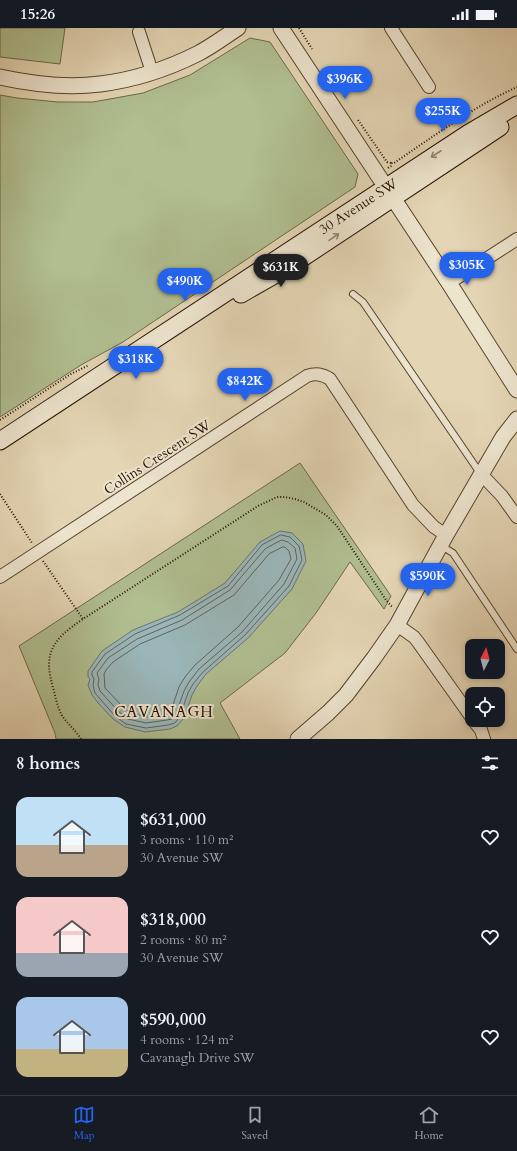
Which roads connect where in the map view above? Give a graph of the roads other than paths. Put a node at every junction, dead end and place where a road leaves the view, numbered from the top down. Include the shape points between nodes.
1 (238, 28) edge
2 (281, 28) edge
3 (391, 28) edge
4 (139, 32) dead end
5 (152, 72) junction
6 (0, 77) edge
7 (429, 87) dead end
8 (517, 105) edge
9 (517, 117) edge
10 (389, 193) junction
11 (516, 243) edge
12 (449, 284) junction
13 (353, 294) dead end
14 (517, 390) edge
15 (517, 419) edge
16 (0, 441) edge
17 (0, 452) edge
18 (481, 474) junction
19 (517, 517) edge
20 (443, 540) junction
21 (0, 577) edge
22 (397, 625) junction
23 (517, 649) edge
24 (465, 708) edge
25 (479, 727) edge
26 (298, 739) edge
27 (484, 739) edge

1 - 5 street via 198,54
2 - 10 street
3 - 7 street
4 - 5 street
5 - 6 street via 100,84 74,86
8 -> 10 main road, 30 Avenue SW via 469,133
9 - 10 main road, 30 Avenue SW
10 - 12 street
10 - 16 main road, 30 Avenue SW
17 -> 10 main road, 30 Avenue SW via 228,302 290,266
11 - 12 street
12 - 14 street
13 - 18 lane via 363,302
15 - 18 street
18 - 19 street
18 - 20 street
20 - 21 street, Collins Crescent SW via 413,505 330,379 313,374
20 - 22 street
20 - 23 lane
22 - 24 street via 418,642
22 - 26 street via 346,695
25 - 27 street

